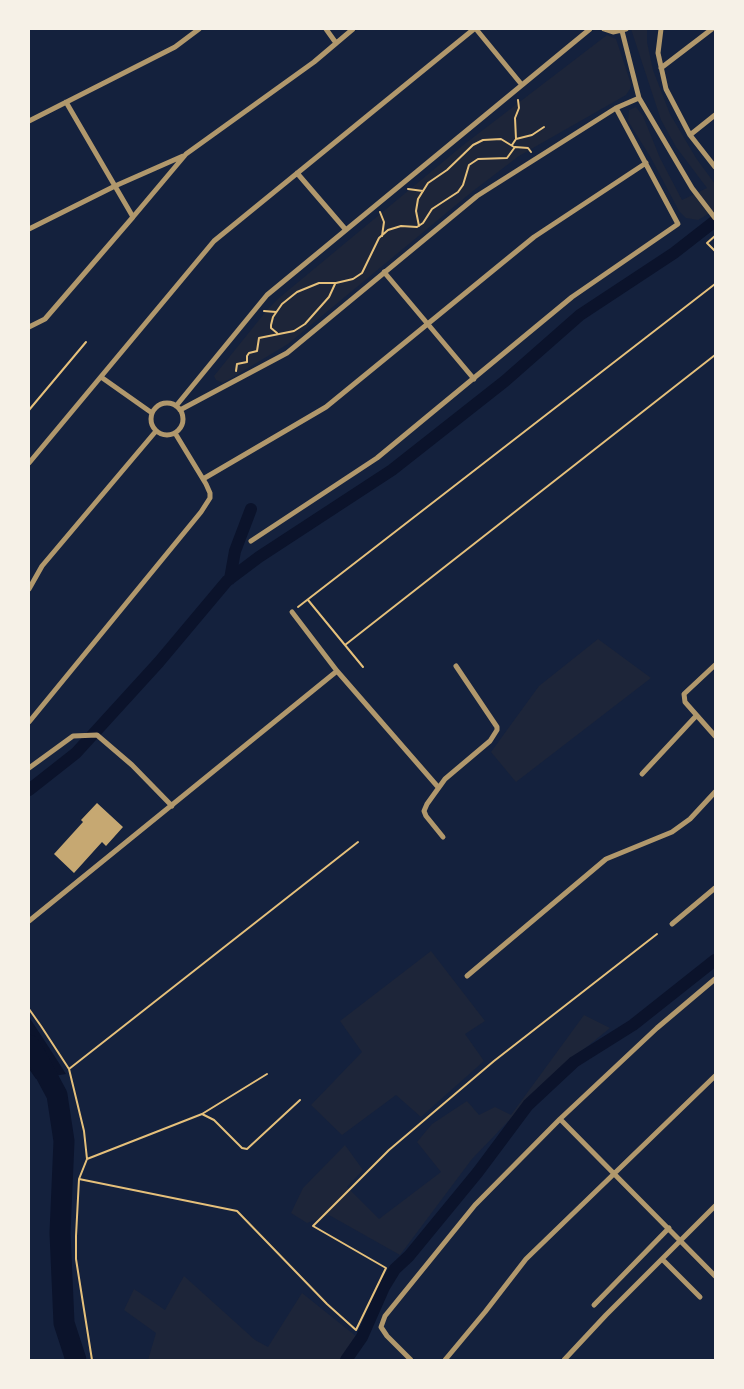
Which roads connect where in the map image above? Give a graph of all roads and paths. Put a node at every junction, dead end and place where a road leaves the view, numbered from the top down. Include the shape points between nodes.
1 (199, 29) edge
2 (326, 29) edge
3 (353, 29) edge
4 (475, 29) edge
5 (590, 29) edge
6 (604, 29) edge
7 (661, 29) edge
8 (712, 29) edge
9 (624, 30) edge
10 (336, 43) junction
11 (661, 68) junction
12 (522, 85) junction
13 (517, 89) junction
14 (639, 98) junction
15 (66, 102) junction
16 (616, 108) junction
17 (715, 115) edge
18 (29, 121) edge
19 (544, 127) dead end
20 (690, 135) junction
21 (516, 139) junction
22 (514, 146) junction
23 (186, 154) junction
24 (536, 158) junction
25 (646, 163) junction
26 (715, 166) edge
27 (297, 173) junction
28 (115, 186) junction
29 (400, 186) junction
30 (423, 191) junction
31 (376, 205) junction
32 (133, 217) junction
33 (715, 218) edge
34 (418, 226) junction
35 (29, 229) edge
36 (346, 230) junction
37 (382, 236) junction
38 (715, 236) edge
39 (715, 251) edge
40 (384, 272) junction
41 (336, 283) junction
42 (715, 284) edge
43 (427, 323) junction
44 (29, 327) edge
45 (277, 333) junction
46 (86, 342) dead end
47 (715, 356) edge
48 (101, 377) junction
49 (240, 378) junction
50 (474, 379) junction
51 (178, 408) junction
52 (29, 410) edge
53 (152, 412) junction
54 (156, 432) junction
55 (175, 433) junction
56 (29, 463) edge
57 (203, 479) junction
58 (251, 541) dead end
59 (29, 589) edge
60 (308, 600) junction
61 (292, 612) joint
62 (345, 645) junction
63 (715, 665) edge
64 (456, 666) dead end
65 (363, 667) dead end
66 (337, 671) junction
67 (696, 716) junction
68 (29, 722) edge
69 (715, 736) edge
70 (29, 768) edge
71 (642, 774) dead end
72 (438, 787) junction
73 (715, 792) edge
74 (172, 806) junction
75 (443, 837) dead end
76 (358, 842) dead end
77 (715, 888) edge
78 (29, 921) edge
79 (672, 924) dead end
80 (657, 934) dead end
81 (466, 976) dead end
82 (715, 979) edge
83 (29, 1009) edge
84 (69, 1069) junction
85 (267, 1074) dead end
86 (715, 1076) edge
87 (300, 1100) dead end
88 (202, 1114) junction
89 (560, 1118) junction
90 (87, 1160) junction
91 (614, 1173) junction
92 (79, 1179) junction
93 (715, 1206) edge
94 (669, 1228) junction
95 (680, 1241) junction
96 (662, 1259) junction
97 (715, 1276) edge
98 (700, 1297) dead end
99 (594, 1305) dead end
100 (92, 1360) edge
101 (412, 1360) edge
102 (445, 1360) edge
103 (564, 1360) edge

1 - 15 street via 175,47
2 - 10 street
3 - 10 street
4 - 12 street
4 - 27 street
5 - 12 street
6 - 9 street via 613,32
7 - 11 street via 658,53
8 - 11 street
9 - 14 street
10 - 23 street
11 - 20 street via 666,89
12 - 13 street
13 - 21 path via 520,108 515,118
13 - 29 street
14 - 16 street
14 - 33 street via 692,188
15 - 18 street
15 - 28 street
16 - 24 street
16 - 25 street
17 - 20 street
19 - 21 path via 532,135
20 - 26 street
21 - 22 path
22 - 24 path via 528,148
22 - 30 path via 501,139 483,140 428,182
22 - 34 path via 507,158 478,159 469,165 464,185 432,209
23 - 28 street
23 - 32 street
24 - 40 street via 477,196
25 - 43 street via 534,237
25 - 50 street via 678,224 572,297
27 - 36 street
27 - 48 street via 214,241
28 - 32 street
28 - 35 street
29 - 30 path
29 - 31 street
30 - 34 path via 416,211
31 - 36 street
31 - 37 path via 384,222
32 - 44 street via 45,319
34 - 37 path via 401,226 388,230
36 - 51 street via 267,295
37 - 41 path via 362,273
38 - 39 path via 707,243
40 - 43 street
40 - 49 street via 287,352
41 - 45 path via 329,297 305,324
41 - 45 path via 319,283 297,292 282,304 271,325
42 - 60 path
43 - 50 street
43 - 57 street via 326,407
45 - 49 path via 259,338 257,351 249,353 247,362 237,364 236,372
46 - 52 path
47 - 62 path
48 - 53 street
48 - 56 street
49 - 51 street
50 - 58 street via 377,458
51 - 53 street via 170,404 160,405
51 - 55 street via 182,420
53 - 54 street via 151,423
54 - 55 street via 165,435
54 - 59 street via 42,566
55 - 57 street
57 - 68 street via 210,498 202,512
60 - 61 path
60 - 62 path
61 - 66 street
62 - 65 path
63 - 67 street via 684,694 685,702
64 - 72 street via 498,730
66 - 72 street
66 - 74 street
67 - 69 street
67 - 71 street
70 - 74 street via 74,736 96,735 132,764
72 - 75 street via 424,811
73 - 81 street via 690,819 672,832 606,859
74 - 78 street
76 - 84 path
77 - 79 street
80 - 92 path via 494,1061 389,1150 313,1226 386,1268 356,1330 237,1211
82 - 89 street
83 - 84 path
84 - 90 path via 84,1131
85 - 88 path
86 - 91 street
87 - 88 path via 247,1149 242,1148 214,1120
88 - 90 path
89 - 91 street
89 - 101 street via 475,1205 385,1316 381,1327
90 - 92 path
91 - 94 street
91 - 102 street via 526,1259
92 - 100 path via 76,1259
93 - 95 street
94 - 95 street
94 - 99 street
95 - 96 street
95 - 97 street
96 - 98 street
96 - 103 street

